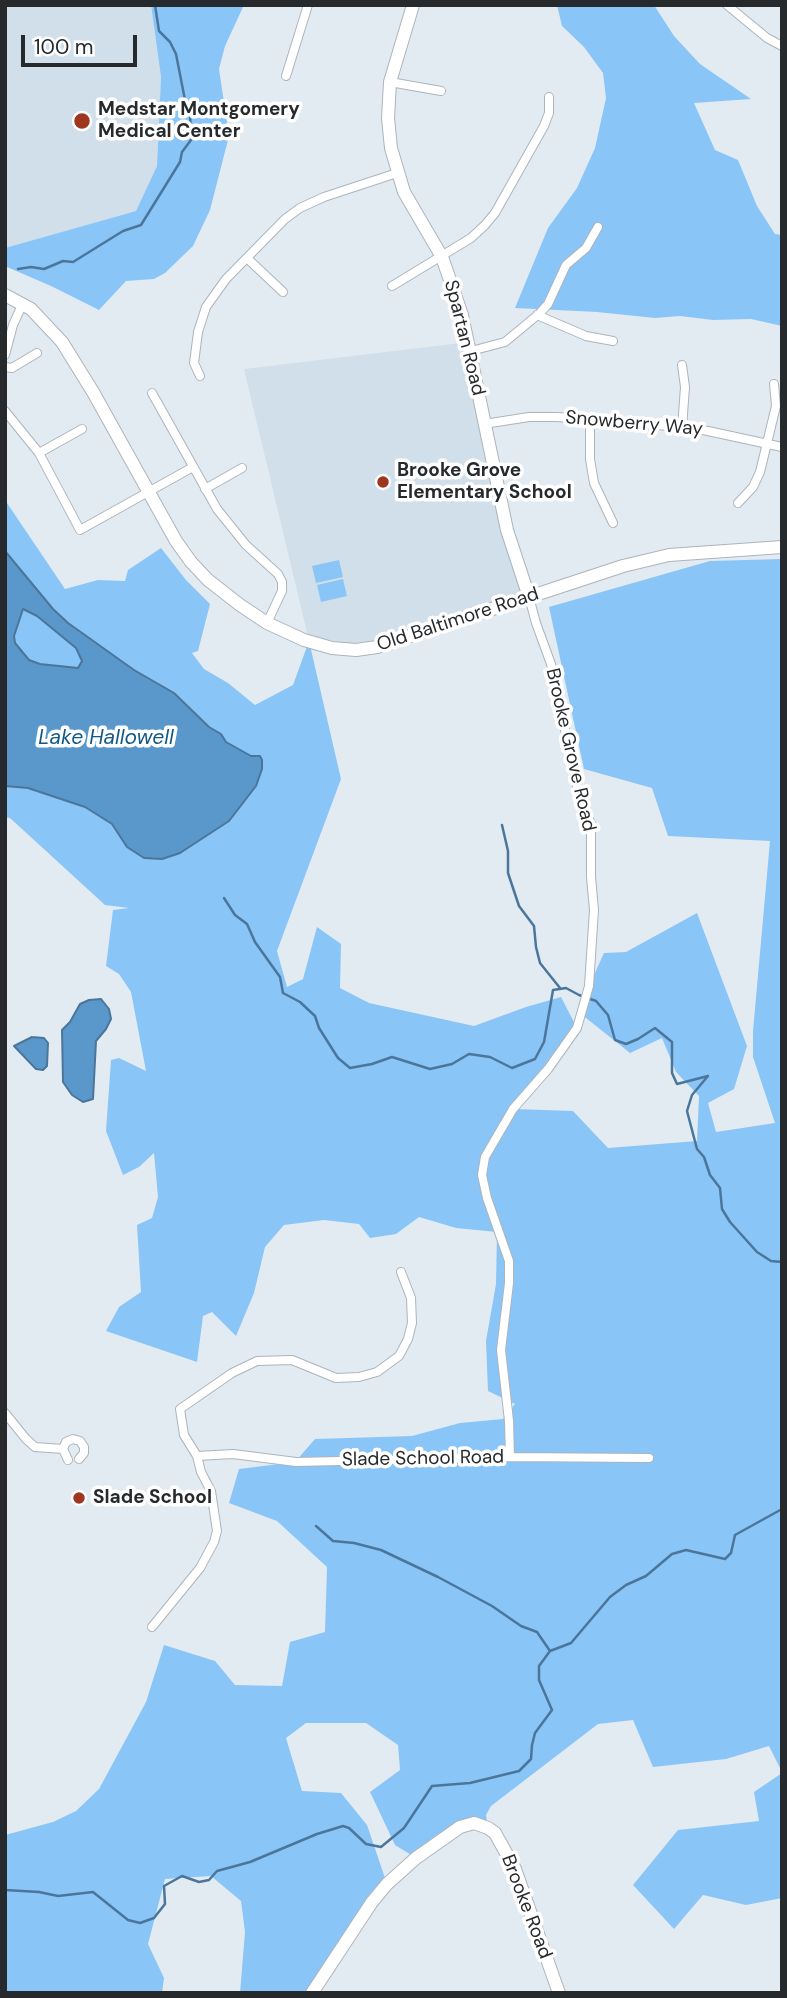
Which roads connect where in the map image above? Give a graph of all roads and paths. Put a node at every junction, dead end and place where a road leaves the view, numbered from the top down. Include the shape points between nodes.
1 (308, 5) edge
2 (413, 5) edge
3 (727, 5) edge
4 (782, 46) edge
5 (286, 76) dead end
6 (390, 82) junction
7 (441, 91) dead end
8 (549, 97) dead end
9 (397, 173) junction
10 (598, 227) dead end
11 (442, 257) junction
12 (248, 259) junction
13 (392, 286) dead end
14 (283, 292) dead end
15 (5, 295) edge
16 (23, 303) junction
17 (537, 315) junction
18 (613, 341) dead end
19 (471, 351) junction
20 (37, 353) dead end
21 (5, 355) edge
22 (682, 365) dead end
23 (5, 367) edge
24 (200, 376) dead end
25 (774, 384) dead end
26 (152, 393) dead end
27 (5, 411) edge
28 (590, 420) junction
29 (484, 424) junction
30 (682, 428) junction
31 (82, 429) dead end
32 (767, 444) junction
33 (782, 447) edge
34 (39, 453) junction
35 (193, 467) junction
36 (242, 468) dead end
37 (205, 489) junction
38 (149, 492) junction
39 (738, 503) dead end
40 (613, 523) dead end
41 (782, 547) edge
42 (529, 597) junction
43 (267, 623) junction
44 (401, 1272) dead end
45 (5, 1413) edge
46 (63, 1449) junction
47 (197, 1456) junction
48 (510, 1457) junction
49 (649, 1458) dead end
50 (79, 1459) dead end
51 (68, 1460) dead end
52 (152, 1627) dead end
53 (312, 1993) edge
54 (559, 1993) edge

1 - 5 street
2 - 6 street, Spartan Road
3 - 4 street
6 - 7 street
6 - 9 street, Spartan Road via 388,118
8 - 11 street via 544,127 495,213 471,239
9 - 11 street, Spartan Road
9 - 12 street via 300,208
10 - 17 street via 586,248 566,265 548,304
11 - 13 street
11 - 19 street, Spartan Road
12 - 14 street
12 - 24 street via 215,293 201,318 194,363
15 - 16 street, Old Baltimore Road
16 - 21 street
16 - 38 street, Old Baltimore Road via 62,342
17 - 18 street via 586,336
17 - 19 street via 505,342
19 - 29 street, Spartan Road
20 - 23 street via 12,368
22 - 30 street
25 - 32 street via 776,407
26 - 35 street
27 - 34 street
28 - 29 street, Snowberry Way via 529,417
28 - 30 street, Snowberry Way
28 - 40 street via 594,483
29 - 42 street, Spartan Road via 507,530
30 - 32 street, Snowberry Way
31 - 34 street
32 - 33 street, Snowberry Way
32 - 39 street via 753,487
34 - 38 street via 80,530
35 - 37 street
35 - 38 street
36 - 37 street
37 - 43 street via 246,545 282,582 280,598
38 - 43 street, Old Baltimore Road via 191,562 223,593
41 - 42 street, Old Baltimore Road via 668,555
42 - 43 street, Old Baltimore Road via 356,650 304,640
42 - 48 street, Brooke Grove Road via 551,664 580,800 591,824 594,910 587,993 577,1028 513,1109 485,1157 482,1175 509,1261 501,1350
44 - 47 street via 411,1298 412,1323 403,1348 388,1366 370,1375 344,1379 292,1360 246,1365 180,1409 184,1436
45 - 46 street via 35,1447
46 - 50 street via 69,1440 80,1441 84,1450
46 - 51 street
47 - 48 street, Slade School Road via 233,1454 296,1462
47 - 52 street via 214,1501 217,1531 200,1568
48 - 49 street, Slade School Road
53 - 54 street, Brooke Road via 387,1884 460,1826 474,1823 495,1833 515,1869

